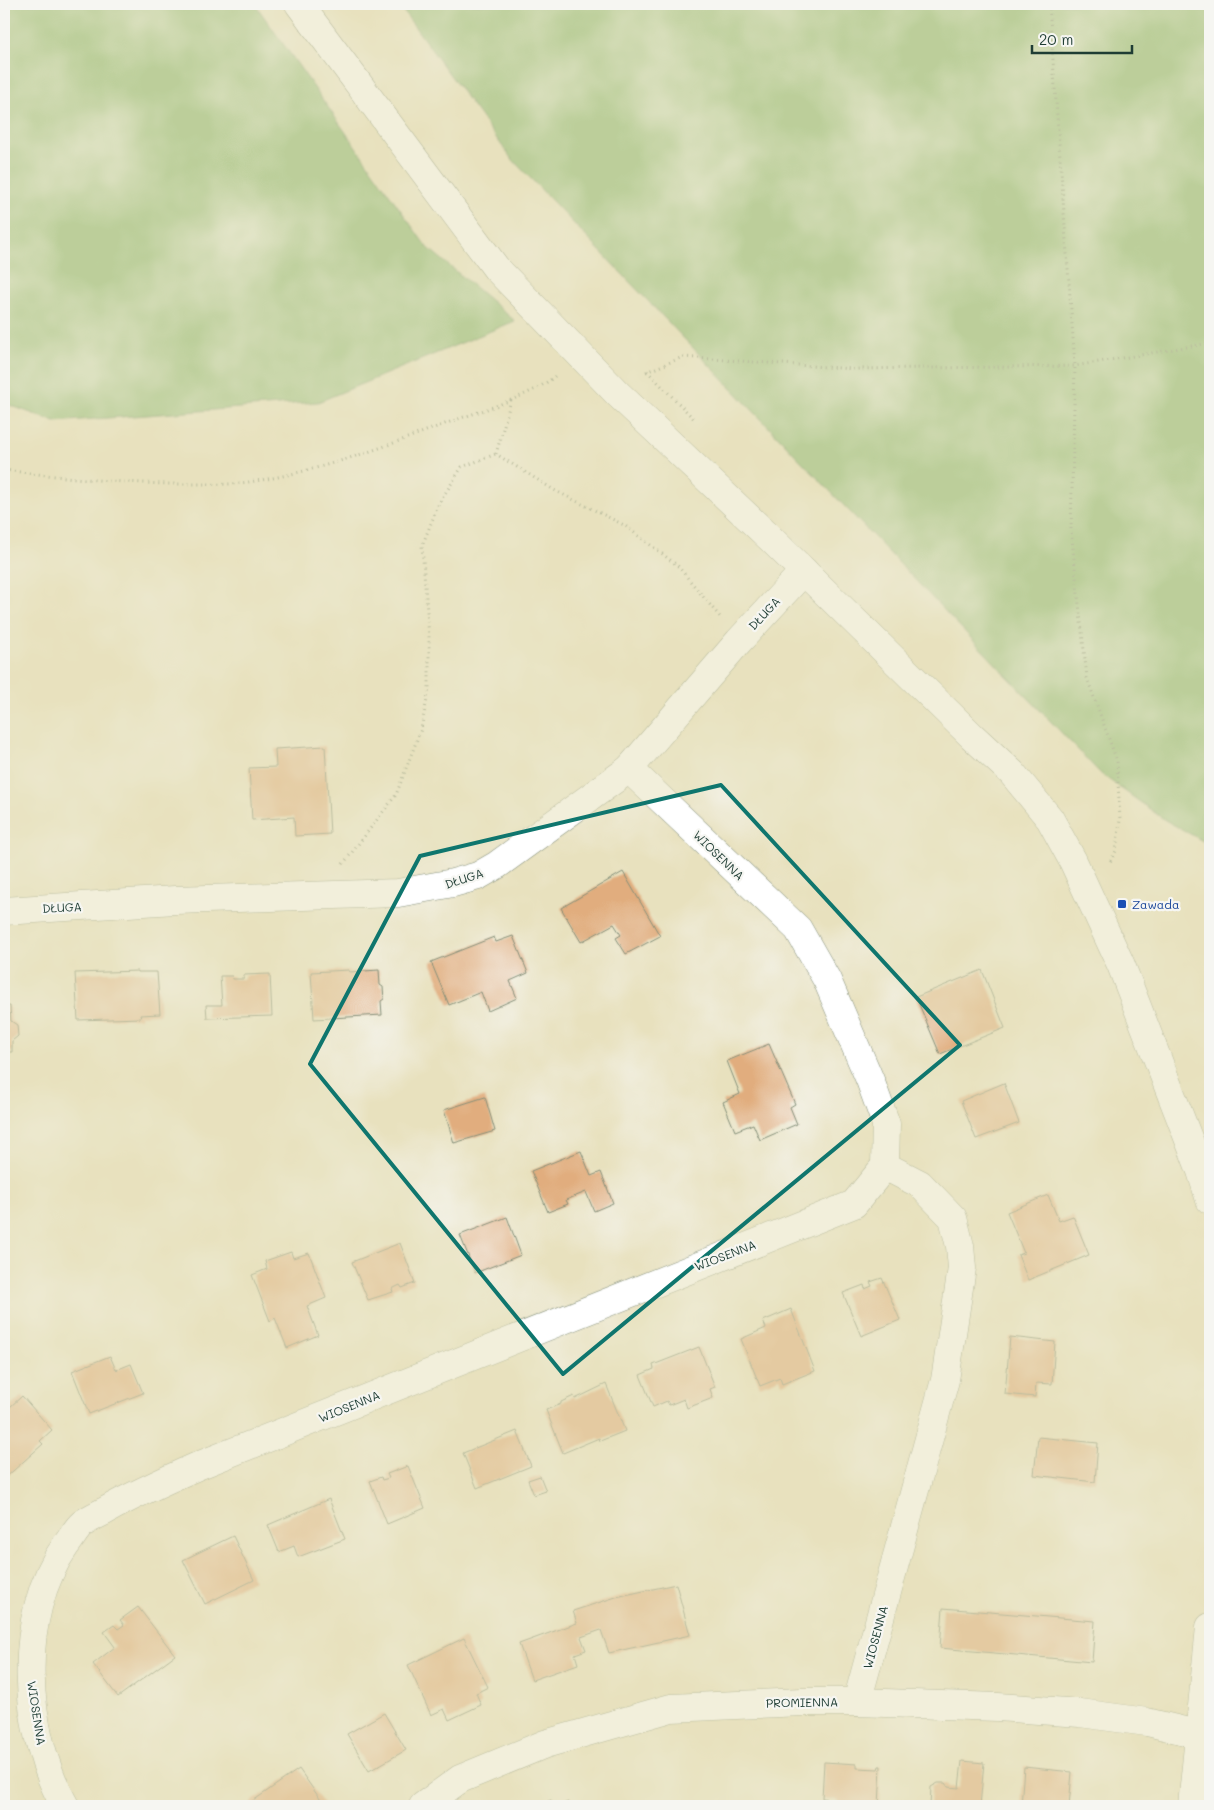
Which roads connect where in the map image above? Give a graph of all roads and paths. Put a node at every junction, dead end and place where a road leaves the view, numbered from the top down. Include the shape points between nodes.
1 (299, 4) edge
2 (1050, 4) edge
3 (1210, 343) edge
4 (579, 352) junction
5 (1075, 366) junction
6 (618, 394) junction
7 (511, 400) junction
8 (496, 454) junction
9 (4, 470) edge
10 (804, 571) junction
11 (739, 640) junction
12 (629, 769) junction
13 (320, 894) junction
14 (1090, 897) junction
15 (4, 911) edge
16 (885, 1166) junction
17 (1210, 1200) edge
18 (1210, 1627) edge
19 (857, 1702) junction
20 (1205, 1736) edge
21 (65, 1806) edge
22 (423, 1806) edge
23 (1192, 1806) edge

1 - 4 street via 496,268
2 - 5 path
3 - 5 path
4 - 6 street
4 - 7 path via 551,380
5 - 6 path via 854,369 683,357 647,371
5 - 14 path via 1071,530 1087,678 1117,761 1120,820 1116,851
6 - 10 street
7 - 8 path
7 - 9 path via 303,473 240,484 166,484
8 - 11 path via 554,490 624,525 677,565
8 - 13 path via 462,467 439,503 422,546 429,637 429,690 422,729 396,795
10 - 11 street, DŁUGA
10 - 14 street via 1012,773 1050,819
11 - 12 street, DŁUGA
12 - 13 street, DŁUGA via 478,876 398,893
12 - 16 street, WIOSENNA via 798,930 827,980 870,1080 886,1124
13 - 15 street, DŁUGA
14 - 17 street via 1121,965
16 - 19 street, WIOSENNA via 920,1184 953,1218 962,1268 945,1380
16 - 21 street, WIOSENNA via 854,1204 200,1465 134,1494 81,1524 57,1558 40,1598 32,1638 30,1673 43,1755
18 - 20 street
19 - 20 street, PROMIENNA via 1080,1713 1147,1722
19 - 22 street, PROMIENNA via 744,1703 671,1708 545,1744 460,1779
20 - 23 street

